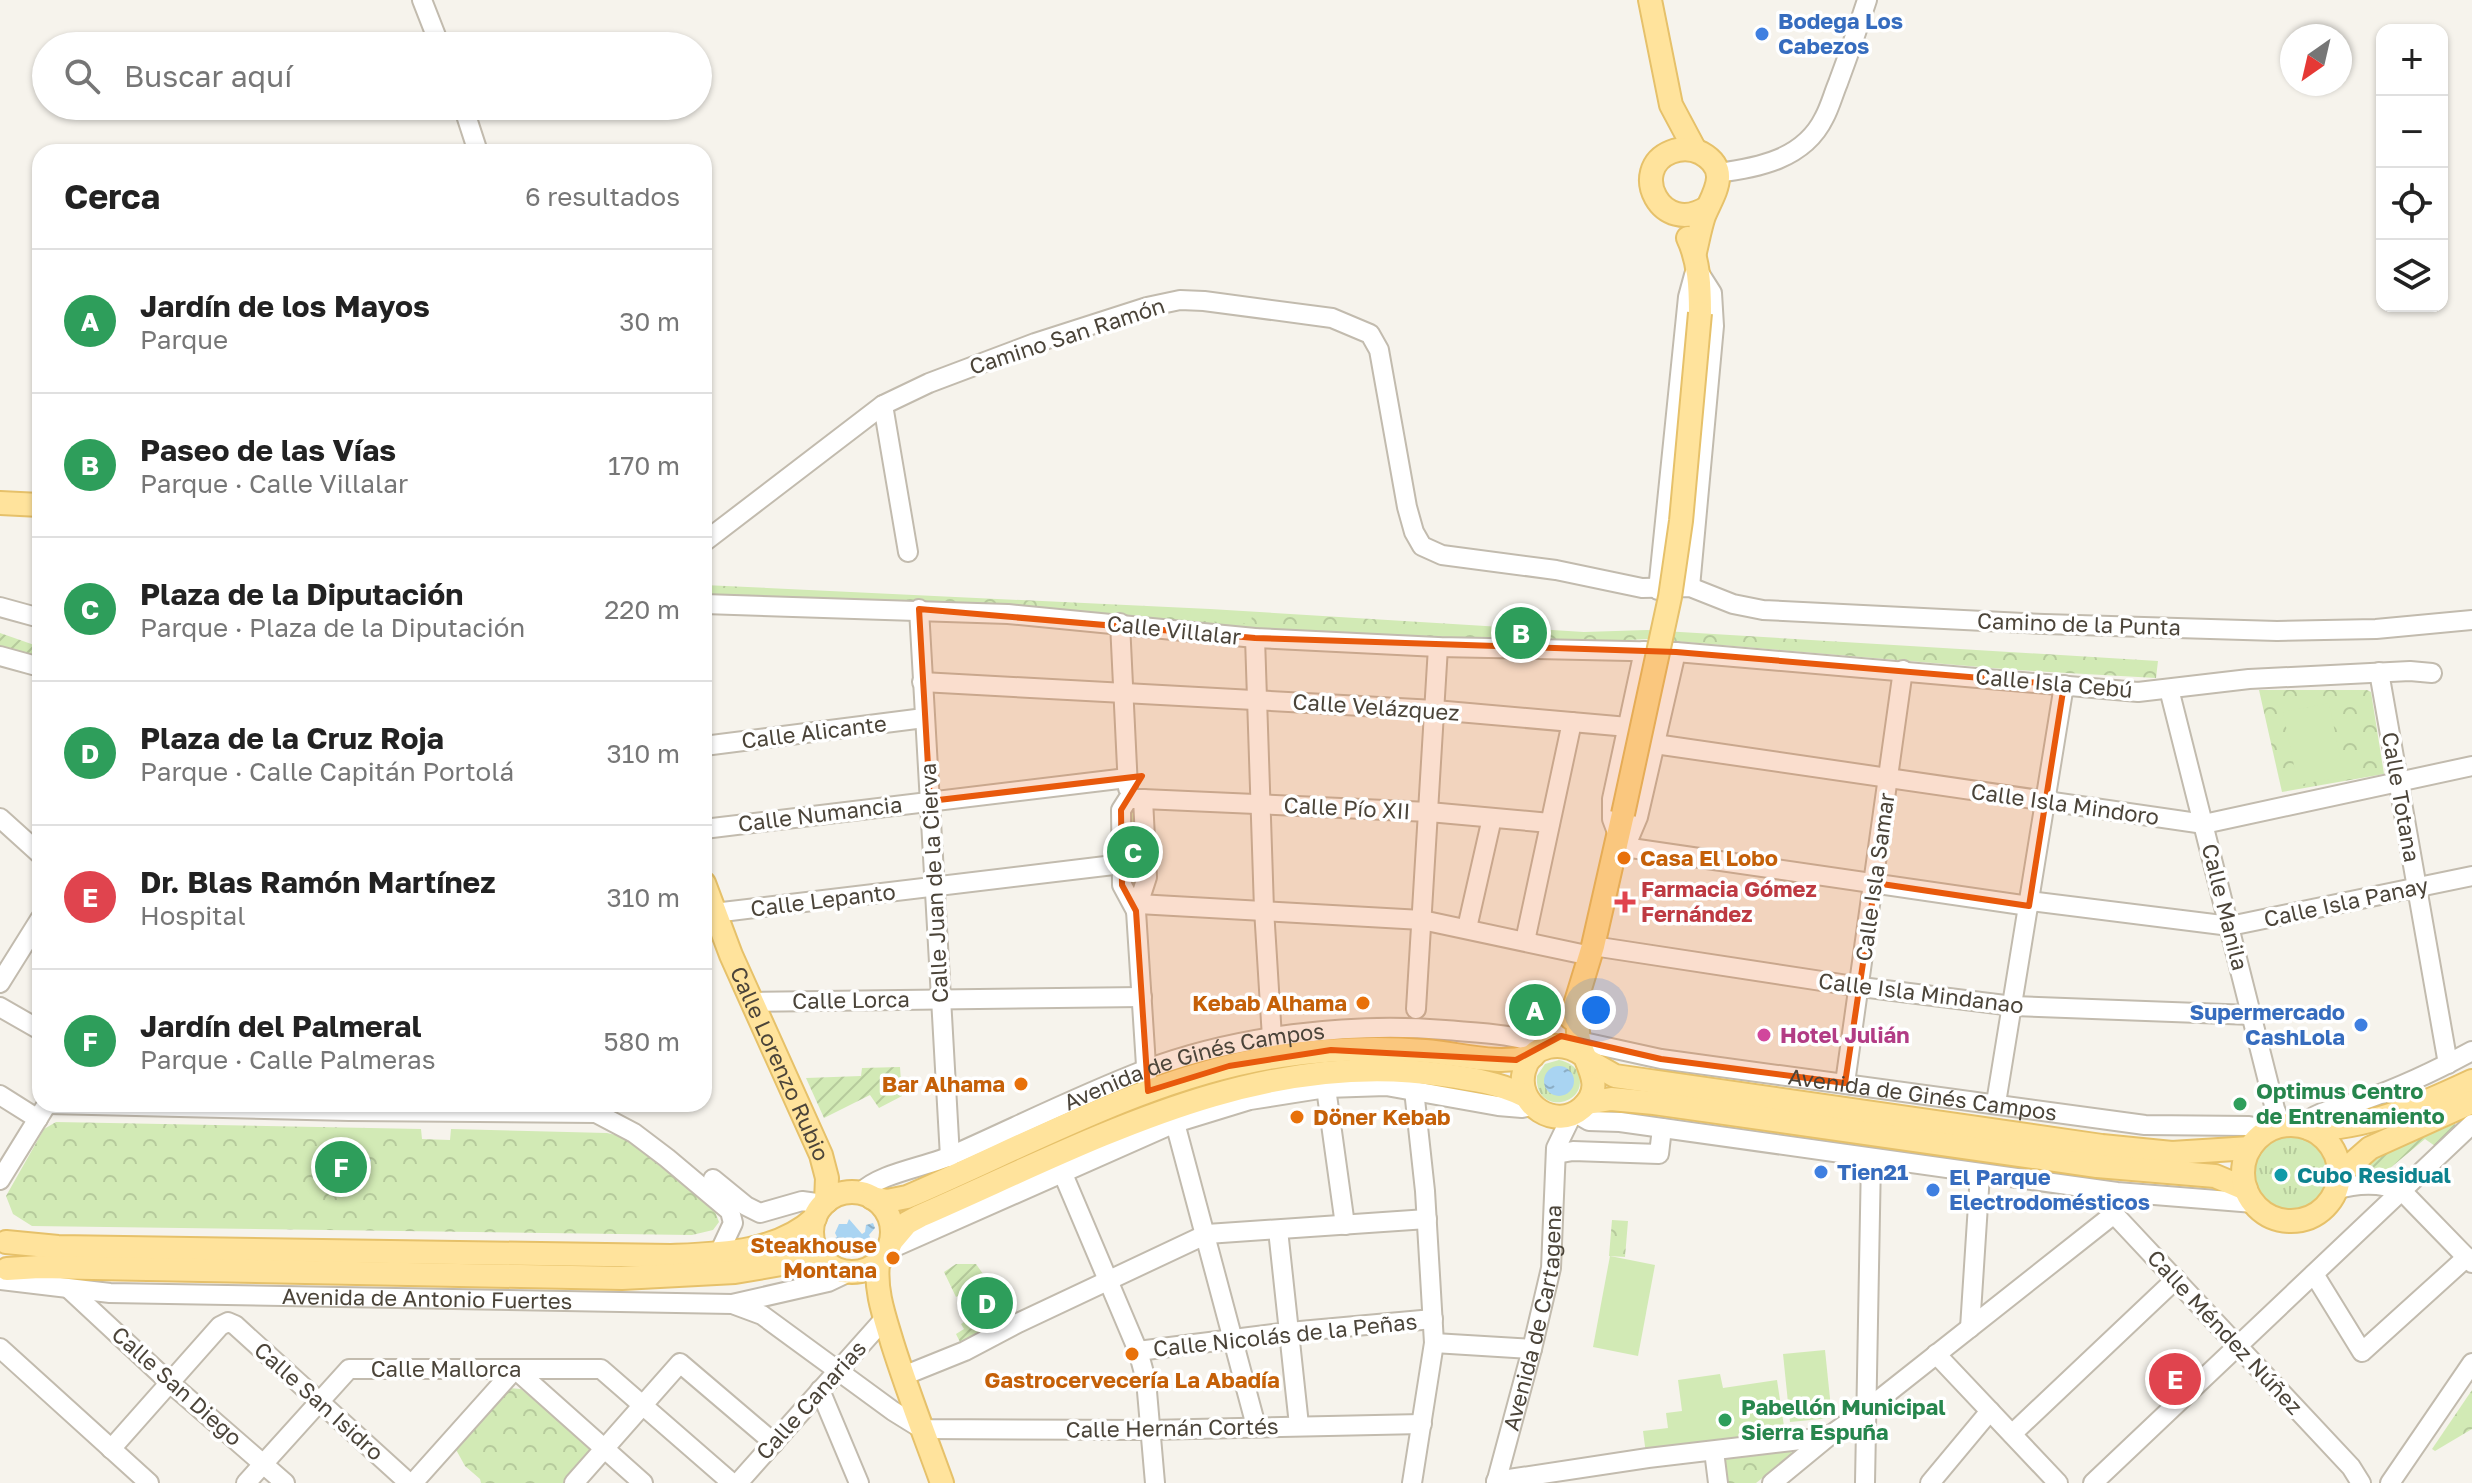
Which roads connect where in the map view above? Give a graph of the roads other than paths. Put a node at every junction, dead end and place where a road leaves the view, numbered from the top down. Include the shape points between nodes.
1 (422, 0) edge
2 (1650, 0) edge
3 (1867, 0) edge
4 (435, 32) edge
5 (1671, 105) junction
6 (468, 120) edge
7 (475, 144) edge
8 (1695, 150) junction
9 (1666, 154) junction
10 (1717, 173) junction
11 (1708, 207) junction
12 (1678, 215) junction
13 (1695, 260) junction
14 (883, 405) junction
15 (0, 503) edge
16 (32, 505) edge
17 (712, 536) edge
18 (908, 552) dead end
19 (1690, 587) junction
20 (1658, 590) junction
21 (712, 604) edge
22 (0, 607) edge
23 (919, 609) junction
24 (32, 616) edge
25 (2472, 620) edge
26 (1120, 623) junction
27 (1255, 638) junction
28 (1438, 647) junction
29 (1644, 651) junction
30 (1676, 652) junction
31 (0, 656) edge
32 (32, 665) edge
33 (1903, 670) junction
34 (2379, 672) junction
35 (2432, 673) dead end
36 (922, 682) junction
37 (2064, 685) junction
38 (2169, 689) junction
39 (1124, 691) junction
40 (1259, 699) junction
41 (1435, 710) junction
42 (924, 718) junction
43 (1572, 722) junction
44 (1628, 727) junction
45 (1655, 744) junction
46 (712, 745) edge
47 (2472, 766) edge
48 (1127, 778) junction
49 (1888, 778) junction
50 (2398, 782) junction
51 (1136, 799) junction
52 (930, 801) junction
53 (2046, 801) junction
54 (1261, 804) junction
55 (1429, 812) junction
56 (0, 818) edge
57 (1492, 818) junction
58 (1550, 823) junction
59 (2204, 824) junction
60 (712, 828) edge
61 (32, 847) edge
62 (1618, 849) junction
63 (1122, 864) junction
64 (2472, 876) edge
65 (1875, 883) junction
66 (934, 886) junction
67 (2417, 888) junction
68 (2030, 904) junction
69 (712, 907) edge
70 (1137, 908) junction
71 (1264, 909) junction
72 (714, 913) junction
73 (1422, 920) junction
74 (2230, 926) junction
75 (1467, 928) junction
76 (32, 936) edge
77 (1525, 941) junction
78 (1592, 951) junction
79 (0, 983) edge
80 (1861, 987) junction
81 (1142, 997) junction
82 (941, 998) junction
83 (752, 1002) junction
84 (1577, 1003) junction
85 (2013, 1006) junction
86 (0, 1007) edge
87 (1416, 1009) dead end
88 (2252, 1015) junction
89 (32, 1025) edge
90 (1272, 1038) junction
91 (1543, 1050) junction
92 (2472, 1051) edge
93 (1583, 1052) junction
94 (2448, 1064) junction
95 (1147, 1080) junction
96 (2472, 1081) edge
97 (1845, 1083) junction
98 (1326, 1088) junction
99 (1414, 1090) junction
100 (0, 1095) edge
101 (2472, 1102) edge
102 (1996, 1103) junction
103 (1532, 1104) junction
104 (32, 1105) edge
105 (1578, 1110) junction
106 (42, 1112) edge
107 (601, 1112) edge
108 (618, 1112) edge
109 (1175, 1123) junction
110 (2472, 1124) edge
111 (1662, 1128) junction
112 (2290, 1128) junction
113 (2250, 1148) junction
114 (1556, 1151) junction
115 (821, 1155) junction
116 (950, 1157) junction
117 (1871, 1159) junction
118 (1063, 1174) junction
119 (1980, 1174) junction
120 (0, 1180) edge
121 (2337, 1183) junction
122 (2402, 1191) junction
123 (2117, 1192) junction
124 (866, 1196) junction
125 (2250, 1196) junction
126 (822, 1208) junction
127 (2114, 1214) junction
128 (1427, 1219) junction
129 (1345, 1225) junction
130 (1278, 1230) junction
131 (1207, 1234) junction
132 (3, 1238) edge
133 (886, 1251) junction
134 (719, 1253) junction
135 (2469, 1260) edge
136 (827, 1262) junction
137 (849, 1272) junction
138 (2314, 1274) junction
139 (2, 1275) edge
140 (2176, 1279) junction
141 (1110, 1280) junction
142 (69, 1289) junction
143 (732, 1304) junction
144 (882, 1312) junction
145 (1433, 1319) junction
146 (1970, 1328) junction
147 (1289, 1332) junction
148 (1234, 1339) junction
149 (1434, 1343) junction
150 (2239, 1344) junction
151 (0, 1348) edge
152 (1532, 1349) junction
153 (1138, 1351) junction
154 (1936, 1354) junction
155 (2472, 1363) edge
156 (515, 1369) junction
157 (838, 1369) junction
158 (903, 1376) junction
159 (169, 1382) junction
160 (820, 1390) junction
161 (319, 1402) junction
162 (643, 1406) junction
163 (1866, 1410) junction
164 (1990, 1411) junction
165 (1422, 1424) junction
166 (1299, 1425) junction
167 (1256, 1426) junction
168 (922, 1429) junction
169 (1149, 1430) junction
170 (2012, 1434) junction
171 (1829, 1436) junction
172 (774, 1443) junction
173 (605, 1448) junction
174 (111, 1449) junction
175 (1714, 1451) junction
176 (264, 1464) junction
177 (2357, 1479) edge
178 (1496, 1482) edge
179 (149, 1483) edge
180 (246, 1483) edge
181 (285, 1483) edge
182 (411, 1483) edge
183 (574, 1483) edge
184 (643, 1483) edge
185 (735, 1483) edge
186 (859, 1483) edge
187 (942, 1483) edge
188 (1155, 1483) edge
189 (1412, 1483) edge
190 (1718, 1483) edge
191 (1772, 1483) edge
192 (1865, 1483) edge
193 (1930, 1483) edge
194 (2058, 1483) edge
195 (2093, 1483) edge
196 (2376, 1483) edge
197 (2390, 1483) edge

1 - 4 street
2 - 5 main road
3 - 10 street via 1824,119 1811,138 1768,164
5 - 8 main road
5 - 9 main road
6 - 7 street
8 - 9 main road
8 - 10 main road via 1713,163
9 - 12 main road via 1654,168 1651,187 1660,205
10 - 11 main road via 1715,197
11 - 12 main road
11 - 13 main road
12 - 13 main road
13 - 19 street via 1712,293 1714,326
13 - 20 street
13 - 62 main road, bridge via 1700,313 1681,521
14 - 17 street, Camino San Ramón
14 - 18 street
14 - 20 street, Camino San Ramón via 1035,343 1180,300 1332,318 1370,334 1379,350 1407,507 1422,546 1442,555
15 - 16 main road
19 - 20 street, Camino San Ramón
19 - 25 street, Camino de la Punta via 1763,610 2044,624 2277,631
21 - 23 street, Calle Villalar
22 - 24 street
23 - 26 street, Calle Villalar
23 - 36 street, Calle Juan de la Cierva
26 - 27 street, Calle Villalar
26 - 39 street
27 - 28 street, Calle Villalar
27 - 40 street
28 - 29 street, Calle Villalar
28 - 41 street
29 - 30 street, Calle Villalar
29 - 44 street
30 - 33 street, Calle Isla Cebú
30 - 45 street
31 - 32 street
33 - 37 street, Calle Isla Cebú
33 - 49 street, Calle Isla Samar
34 - 35 street, Calle Isla Cebú
34 - 38 street, Calle Isla Cebú
34 - 50 street, Calle Totana
36 - 39 street
36 - 42 street, Calle Juan de la Cierva
37 - 38 street, Calle Isla Cebú via 2138,692
37 - 53 street
38 - 59 street, Calle Manila
39 - 40 street, Calle Velázquez
39 - 48 street
40 - 41 street, Calle Velázquez
40 - 54 street
41 - 43 street, Calle Velázquez
41 - 55 street
42 - 46 street, Calle Alicante
42 - 52 street, Calle Juan de la Cierva
43 - 44 street, Calle Velázquez
43 - 58 street
44 - 62 street via 1612,799
45 - 49 street, Calle Isla Mindoro
45 - 62 street via 1638,817
47 - 50 street, Calle Isla Mindoro
48 - 51 street
48 - 52 street, Calle Numancia
49 - 53 street, Calle Isla Mindoro
49 - 65 street, Calle Isla Samar
50 - 59 street, Calle Isla Mindoro
50 - 67 street, Calle Totana
51 - 54 street, Calle Pío XII
51 - 63 street via 1121,810
51 - 70 street via 1147,877
52 - 60 street, Calle Numancia
52 - 66 street, Calle Juan de la Cierva
53 - 59 street, Calle Isla Mindoro
53 - 68 street
54 - 55 street, Calle Pío XII
54 - 71 street
55 - 57 street, Calle Pío XII
55 - 73 street
56 - 61 street
57 - 58 street, Calle Pío XII
57 - 75 street
58 - 77 street
59 - 74 street, Calle Manila
62 - 65 street, Calle Isla Panay
62 - 78 main road
63 - 66 street, Calle Lepanto
63 - 70 street via 1122,885
64 - 67 street, Calle Isla Panay
65 - 68 street, Calle Isla Panay
65 - 80 street, Calle Isla Samar
66 - 72 street, Calle Lepanto
66 - 82 street, Calle Juan de la Cierva
67 - 74 street, Calle Isla Panay
67 - 94 street, Calle Totana
68 - 74 street, Calle Isla Panay
68 - 85 street
69 - 72 main road, Calle Lorenzo Rubio
70 - 71 street, Calle Isla Mindanao
70 - 81 street
71 - 73 street, Calle Isla Mindanao
71 - 90 street
72 - 83 main road, Calle Lorenzo Rubio
73 - 75 street, Calle Isla Mindanao
73 - 87 street
74 - 88 street, Calle Manila
75 - 77 street, Calle Isla Mindanao
76 - 79 street
77 - 78 street, Calle Isla Mindanao
78 - 80 street, Calle Isla Mindanao
78 - 84 main road
80 - 85 street, Calle Isla Mindanao
80 - 97 street, Calle Isla Samar
81 - 82 street, Calle Lorca
81 - 95 street
82 - 83 street, Calle Lorca
82 - 116 street, Calle Juan de la Cierva
83 - 115 main road, Calle Lorenzo Rubio
84 - 91 main road via 1570,1021
84 - 93 main road
85 - 88 street, Calle Isla Mindanao
85 - 102 street
86 - 89 street
88 - 112 street, Calle Manila via 2275,1109
90 - 91 street, Avenida de Ginés Campos via 1415,1027 1516,1037
90 - 95 street, Avenida de Ginés Campos via 1219,1048
91 - 93 main road via 1568,1047
91 - 95 main road, Avenida de Ginés Campos via 1498,1061 1427,1051 1331,1050
91 - 103 main road via 1523,1075
92 - 94 street
93 - 97 street, Avenida de Ginés Campos
93 - 105 main road via 1594,1082
93 - 113 main road, Avenida de Ginés Campos via 1615,1076 2102,1146 2172,1153
94 - 112 street
95 - 116 street, Avenida de Ginés Campos
95 - 124 main road, Avenida de Ginés Campos via 907,1197 887,1201
96 - 112 main road, Avenida de Ginés Campos via 2357,1125
97 - 102 street, Avenida de Ginés Campos
98 - 99 street, Avenida de Ginés Campos
98 - 109 street, Avenida de Ginés Campos via 1250,1100
98 - 129 street
99 - 103 street, Avenida de Ginés Campos via 1498,1106
99 - 128 street
100 - 104 street
101 - 121 main road via 2370,1148
102 - 112 street, Avenida de Ginés Campos via 2145,1125
103 - 105 main road via 1554,1117
103 - 114 street, Avenida de Cartagena
103 - 133 main road, Avenida de Ginés Campos via 1504,1086 1375,1068 1246,1085 1137,1120 920,1216 907,1223
105 - 111 street via 1589,1121
105 - 114 street, Avenida de Cartagena
105 - 125 main road, Avenida de Ginés Campos via 1611,1099 1654,1103 2097,1166 2215,1176
106 - 120 street
107 - 134 street via 730,1211 733,1223
108 - 126 street via 760,1213 802,1201
109 - 118 street, Avenida de Ginés Campos
109 - 131 street
110 - 122 street
111 - 114 street via 1659,1154
111 - 117 street
112 - 113 main road
112 - 121 main road via 2320,1135 2334,1153
113 - 125 main road via 2243,1179
114 - 152 street, Avenida de Cartagena via 1551,1268
115 - 124 main road via 834,1174
115 - 126 main road, Calle Lorenzo Rubio via 827,1178
116 - 124 street, Avenida de Ginés Campos via 879,1181 867,1187
117 - 119 street
117 - 163 street
118 - 133 street, Avenida de Ginés Campos
118 - 141 street
119 - 123 street
119 - 146 street
121 - 122 street
121 - 125 main road via 2322,1209 2297,1220 2270,1216
122 - 135 street
122 - 138 street
123 - 125 street
123 - 127 street
124 - 126 main road via 848,1193
124 - 133 main road via 889,1217 892,1229
126 - 134 main road, Avenida de Antonio Fuertes via 783,1241
126 - 136 main road via 813,1235
127 - 140 street, Calle Méndez Núñez
127 - 146 street
128 - 129 street
128 - 145 street
129 - 130 street
130 - 131 street
130 - 147 street
131 - 141 street
131 - 148 street
132 - 134 main road, Avenida de Antonio Fuertes via 46,1246
132 - 139 main road via 10,1255
133 - 137 main road via 867,1269
133 - 144 main road via 877,1277
135 - 138 street via 2362,1352
136 - 137 main road
136 - 139 main road, Avenida de Antonio Fuertes via 622,1278 39,1267
137 - 143 street, Avenida de Antonio Fuertes via 828,1282
137 - 144 main road via 857,1275
138 - 150 street
139 - 142 street, Avenida de Antonio Fuertes
140 - 150 street, Calle Méndez Núñez
140 - 170 street
141 - 153 street
141 - 158 street
142 - 143 street, Avenida de Antonio Fuertes
142 - 159 street, Calle San Diego
143 - 157 street via 762,1315
144 - 157 street, Calle Canarias
144 - 158 main road
145 - 147 street, Calle Nicolás de la Peñas
145 - 149 street
146 - 154 street
147 - 148 street, Calle Nicolás de la Peñas
147 - 166 street
148 - 153 street, Calle Nicolás de la Peñas
148 - 167 street
149 - 152 street
149 - 165 street
150 - 177 street, Calle Méndez Núñez
150 - 195 street
151 - 174 street
152 - 178 street, Avenida de Cartagena
153 - 169 street
154 - 163 street
154 - 164 street
155 - 197 street
156 - 161 street, Calle Mallorca via 349,1369
156 - 162 street, Calle Mallorca via 601,1369
156 - 173 street
156 - 182 street
157 - 160 street, Calle Canarias
157 - 168 street
158 - 168 main road
159 - 161 street, Calle San Isidro via 228,1322
159 - 174 street
159 - 176 street, Calle San Diego
160 - 172 street, Calle Canarias
160 - 186 street
161 - 176 street, Calle Mallorca
161 - 182 street, Calle San Isidro
162 - 172 street via 680,1363
162 - 173 street
162 - 185 street
163 - 171 street
163 - 192 street
164 - 170 street
164 - 193 street
165 - 166 street, Calle Hernán Cortés
165 - 189 street
166 - 167 street, Calle Hernán Cortés
167 - 169 street, Calle Hernán Cortés
168 - 169 street, Calle Hernán Cortés
168 - 187 main road
169 - 188 street
170 - 194 street
171 - 175 street
171 - 191 street
172 - 185 street, Calle Canarias
173 - 183 street
173 - 184 street
174 - 179 street
175 - 178 street
175 - 190 street
176 - 180 street, Calle Mallorca
176 - 181 street, Calle San Diego
177 - 196 street, Calle Méndez Núñez

